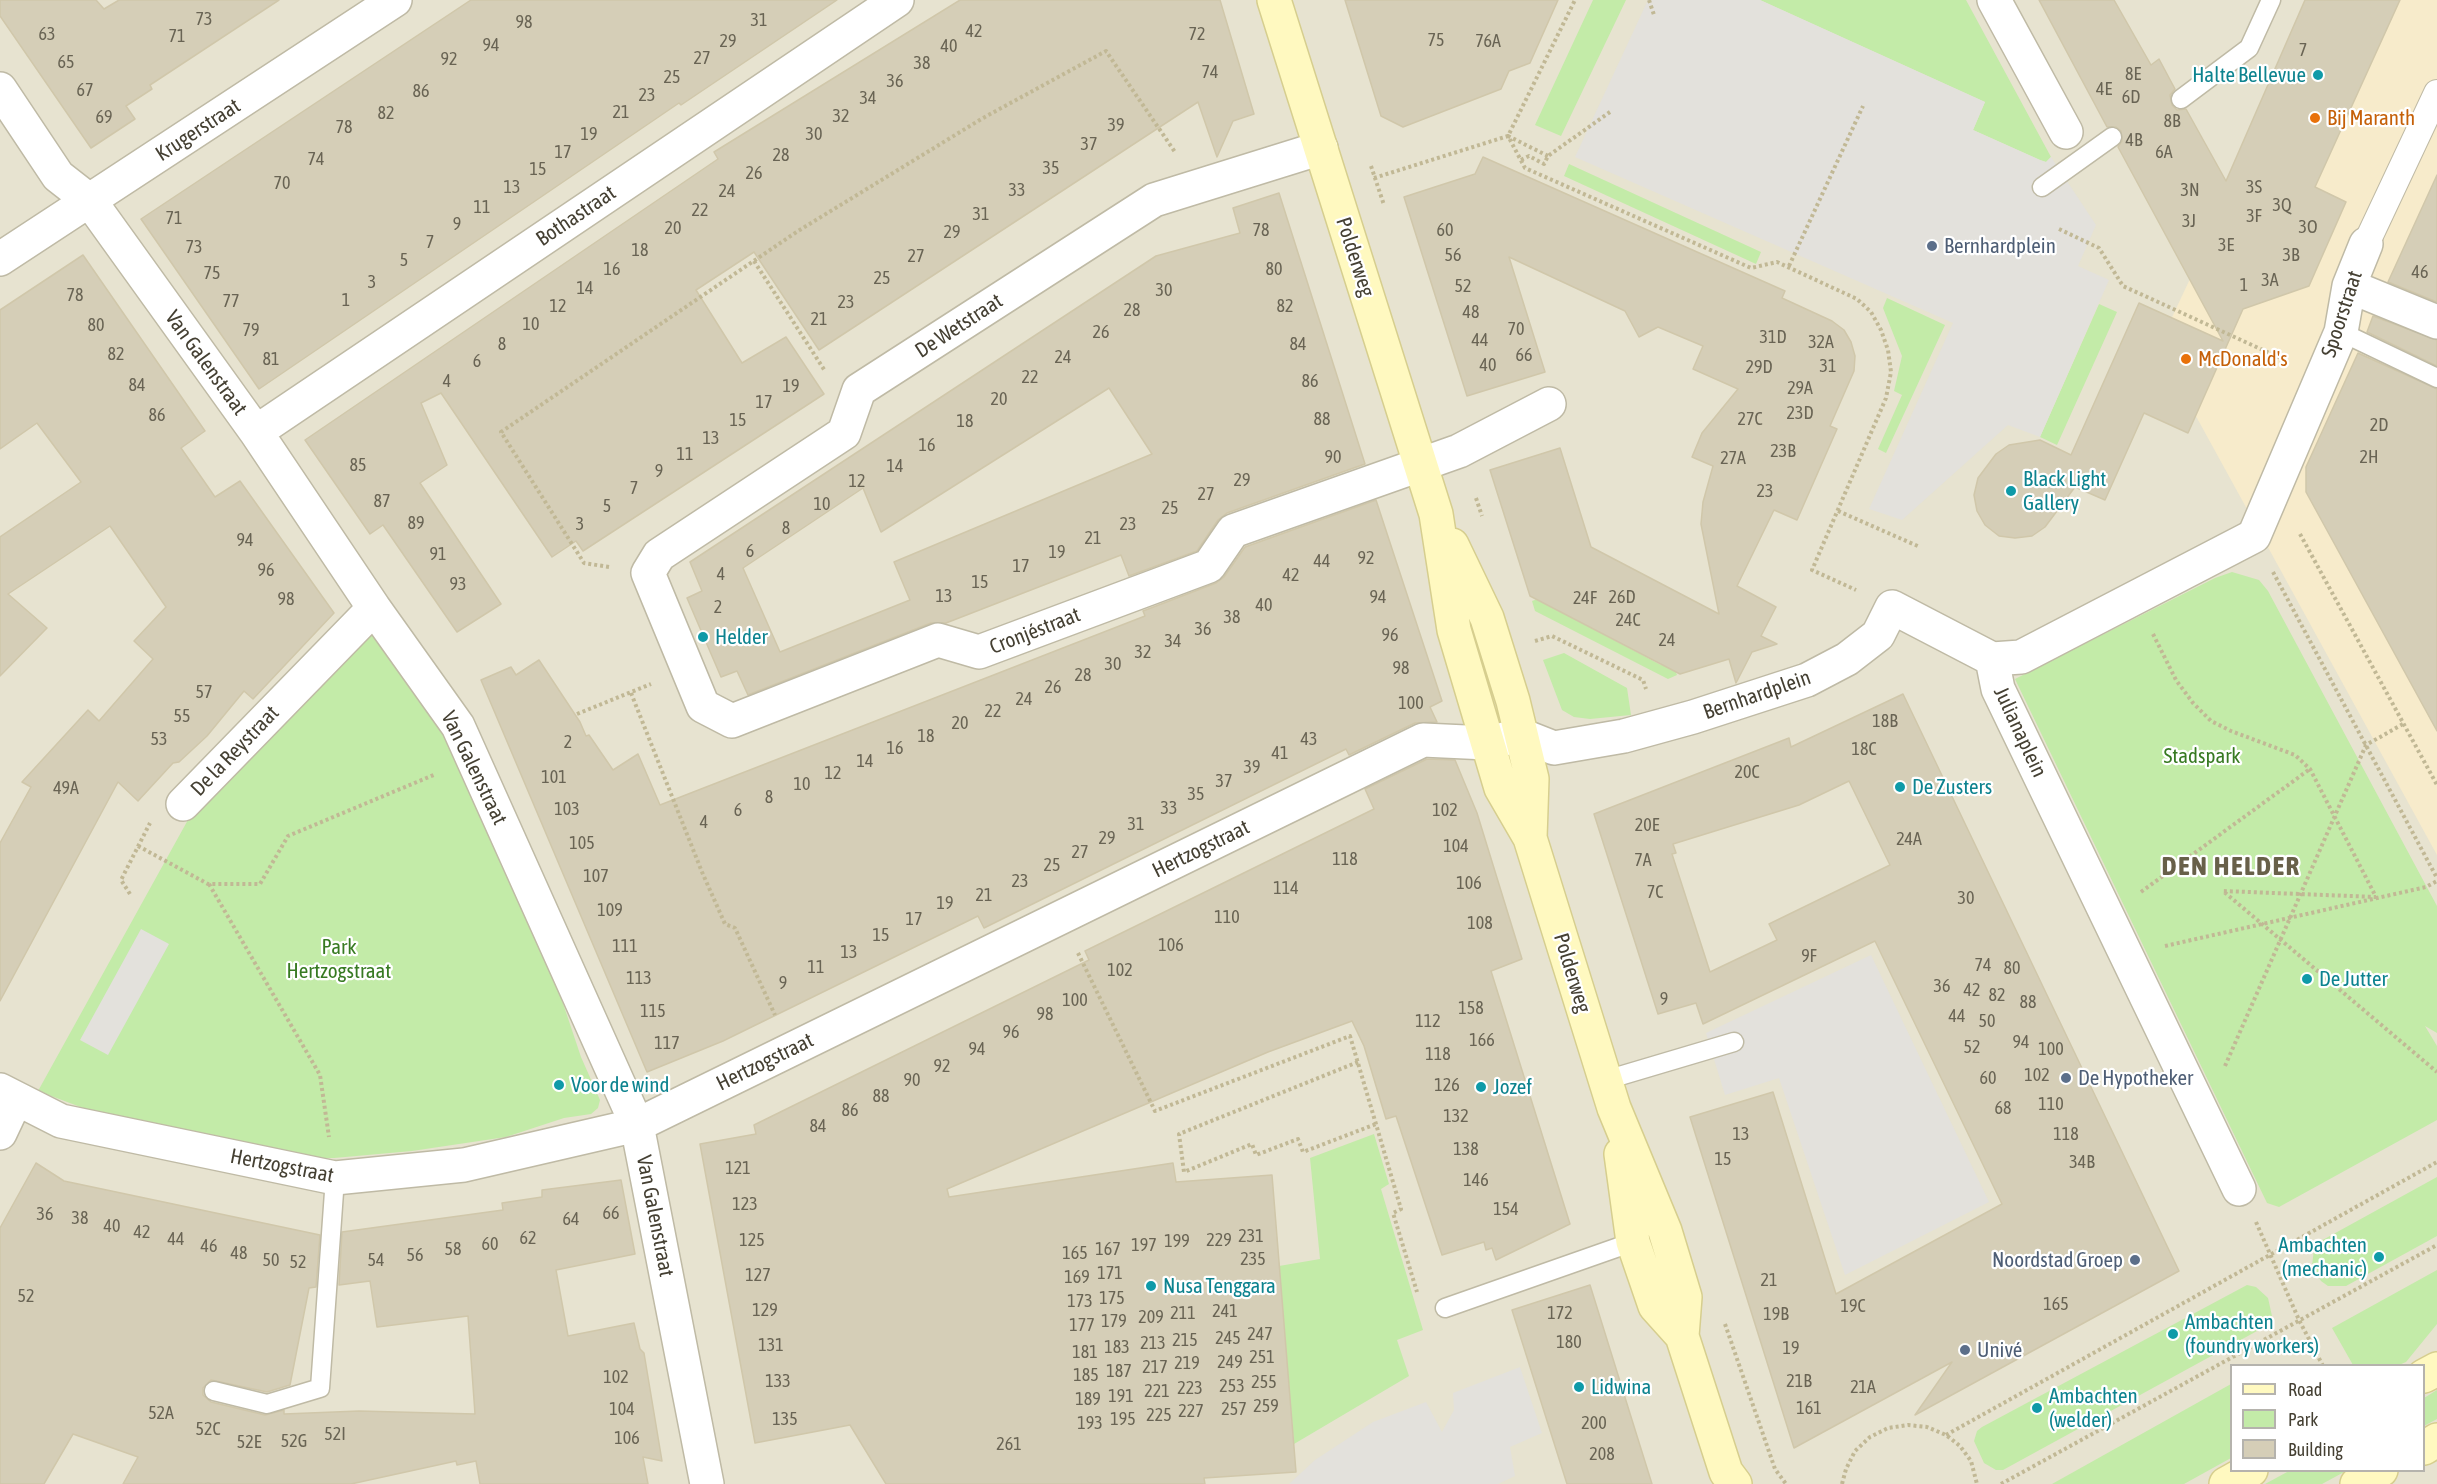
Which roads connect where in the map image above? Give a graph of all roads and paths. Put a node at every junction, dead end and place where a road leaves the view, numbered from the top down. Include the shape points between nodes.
1 (395, 0) edge
2 (897, 0) edge
3 (1274, 0) edge
4 (1575, 0) edge
5 (1649, 0) edge
6 (1994, 0) edge
7 (2271, 0) edge
8 (1654, 15) dead end
9 (0, 89) edge
10 (2437, 93) edge
11 (2181, 99) dead end
12 (1863, 106) dead end
13 (1610, 112) dead end
14 (2066, 132) dead end
15 (1508, 136) junction
16 (2112, 137) dead end
17 (1321, 148) junction
18 (1548, 156) junction
19 (1521, 160) junction
20 (1198, 187) junction
21 (2042, 187) dead end
22 (1334, 190) junction
23 (90, 201) junction
24 (2059, 229) dead end
25 (2367, 244) joint
26 (0, 259) edge
27 (754, 261) junction
28 (1789, 266) junction
29 (2349, 286) junction
30 (2437, 322) edge
31 (2341, 332) junction
32 (2320, 376) junction
33 (2437, 378) edge
34 (1549, 404) dead end
35 (852, 412) junction
36 (256, 432) junction
37 (1421, 464) junction
38 (2274, 486) junction
39 (1838, 511) junction
40 (1437, 514) junction
41 (2254, 537) junction
42 (1920, 547) dead end
43 (648, 573) junction
44 (2135, 599) junction
45 (1892, 606) junction
46 (374, 608) junction
47 (1527, 643) dead end
48 (1992, 659) junction
49 (688, 669) junction
50 (631, 693) junction
51 (577, 714) dead end
52 (2403, 724) junction
53 (1659, 726) junction
54 (1521, 735) junction
55 (1487, 743) junction
56 (2366, 745) junction
57 (472, 758) junction
58 (2310, 769) junction
59 (2437, 785) edge
60 (183, 804) joint
61 (2334, 816) junction
62 (1530, 837) junction
63 (138, 846) junction
64 (2437, 879) edge
65 (208, 884) junction
66 (130, 894) dead end
67 (2376, 897) junction
68 (2106, 911) junction
69 (1061, 917) junction
70 (2290, 918) junction
71 (2126, 956) junction
72 (1734, 1042) dead end
73 (791, 1049) junction
74 (1358, 1062) junction
75 (2437, 1072) edge
76 (1610, 1094) junction
77 (8, 1095) edge
78 (2203, 1116) junction
79 (1376, 1124) junction
80 (637, 1125) junction
81 (0, 1134) edge
82 (2437, 1162) edge
83 (335, 1178) junction
84 (2240, 1189) dead end
85 (1633, 1242) junction
86 (2437, 1245) edge
87 (2271, 1252) junction
88 (1445, 1308) joint
89 (2299, 1320) junction
90 (1682, 1336) junction
91 (2322, 1364) edge
92 (214, 1391) dead end
93 (1946, 1435) junction
94 (2247, 1472) edge
95 (1729, 1480) edge
96 (707, 1484) edge
97 (1842, 1484) edge
98 (1977, 1484) edge
99 (2001, 1484) edge
100 (2226, 1484) edge

1 - 23 street, Krugerstraat
2 - 36 street, Bothastraat
3 - 17 main road, Polderweg
4 - 15 path
5 - 8 path
6 - 14 street
7 - 11 lane via 2249,48
9 - 23 street, Van Galenstraat via 58,176
10 - 25 street, Spoorstraat
12 - 28 path
13 - 18 path
15 - 18 path
15 - 19 path
15 - 22 path
16 - 21 lane
17 - 20 street, De Wetstraat
17 - 22 main road, Polderweg
18 - 19 path via 1544,164 1529,156
19 - 28 path via 1525,168 1751,268 1777,262
20 - 27 path via 1106,51 983,118
20 - 35 street, De Wetstraat via 1154,200 859,390
22 - 37 main road, Polderweg
23 - 26 street, Krugerstraat
23 - 36 street, Van Galenstraat
24 - 32 path via 2098,248 2123,286
25 - 29 street, Spoorstraat
27 - 35 path
27 - 43 path via 501,432 584,563
28 - 39 path via 1857,299 1871,312 1888,350 1891,372 1886,398
29 - 30 street
29 - 31 street, Spoorstraat
31 - 32 street, Spoorstraat
31 - 33 lane
32 - 38 street, Spoorstraat
34 - 37 street via 1460,451
35 - 43 street, De Wetstraat via 844,433 659,555
36 - 46 street, Van Galenstraat
37 - 40 main road, Polderweg
37 - 49 street, Cronjéstraat via 1233,531 1209,566 979,652 938,640 732,721 703,706
38 - 41 street, Spoorstraat
38 - 52 path
39 - 42 path
39 - 45 path via 1812,570
40 - 54 main road, Polderweg via 1487,618
40 - 55 main road, Polderweg via 1455,630
41 - 44 street, Julianaplein
41 - 56 path
43 - 49 street, Cronjéstraat
44 - 48 street, Julianaplein via 2021,657
44 - 58 path via 2176,680 2205,715 2231,731 2295,755
45 - 48 street
45 - 53 street, Bernhardplein via 1878,635 1847,659 1807,680
46 - 57 street, Van Galenstraat via 458,726
46 - 60 street, De la Reystraat
47 - 53 path via 1552,636 1643,680
48 - 68 street, Julianaplein via 1998,689
49 - 50 path
50 - 51 path
50 - 73 path via 706,882 725,924 735,928
52 - 56 path
52 - 59 path
53 - 54 street, Bernhardplein via 1554,748
54 - 55 street
54 - 62 main road, Polderweg via 1532,779
55 - 62 main road, Polderweg via 1501,788
55 - 69 street, Hertzogstraat via 1423,740
56 - 61 path
56 - 64 path
57 - 65 path via 288,836 260,884
57 - 80 street, Van Galenstraat
58 - 61 path
58 - 68 path via 2157,881
60 - 63 path, De la Reystraat via 172,800 155,814
61 - 67 path
61 - 70 path
62 - 76 main road, Polderweg
63 - 65 path
63 - 66 path, De la Reystraat via 121,880
64 - 67 path via 2426,887
65 - 83 path via 320,1075
67 - 70 path
67 - 75 path via 2223,891
68 - 71 street, Julianaplein
69 - 73 street, Hertzogstraat
69 - 74 path via 1155,1111 1350,1036
70 - 71 path
70 - 78 path
71 - 78 street, Julianaplein
72 - 76 lane
73 - 80 street, Hertzogstraat
74 - 79 path
74 - 79 path via 1179,1134 1184,1172 1252,1144 1256,1155 1299,1139 1304,1152
76 - 85 main road, Polderweg
76 - 90 main road, Polderweg via 1665,1231 1685,1297
77 - 81 street
77 - 83 street, Hertzogstraat via 61,1120
78 - 84 street, Julianaplein
79 - 88 path via 1401,1209 1393,1213 1425,1316
80 - 83 street, Hertzogstraat via 464,1164
80 - 96 street, Van Galenstraat
82 - 87 path
83 - 92 lane via 320,1388 267,1404
85 - 88 lane
85 - 90 main road, Polderweg via 1654,1306
86 - 89 path
87 - 89 path
87 - 93 path
89 - 91 path
89 - 99 path
90 - 95 main road, Polderweg
93 - 97 path via 1928,1427 1888,1428 1855,1451
93 - 98 path via 1971,1461
94 - 100 main road

